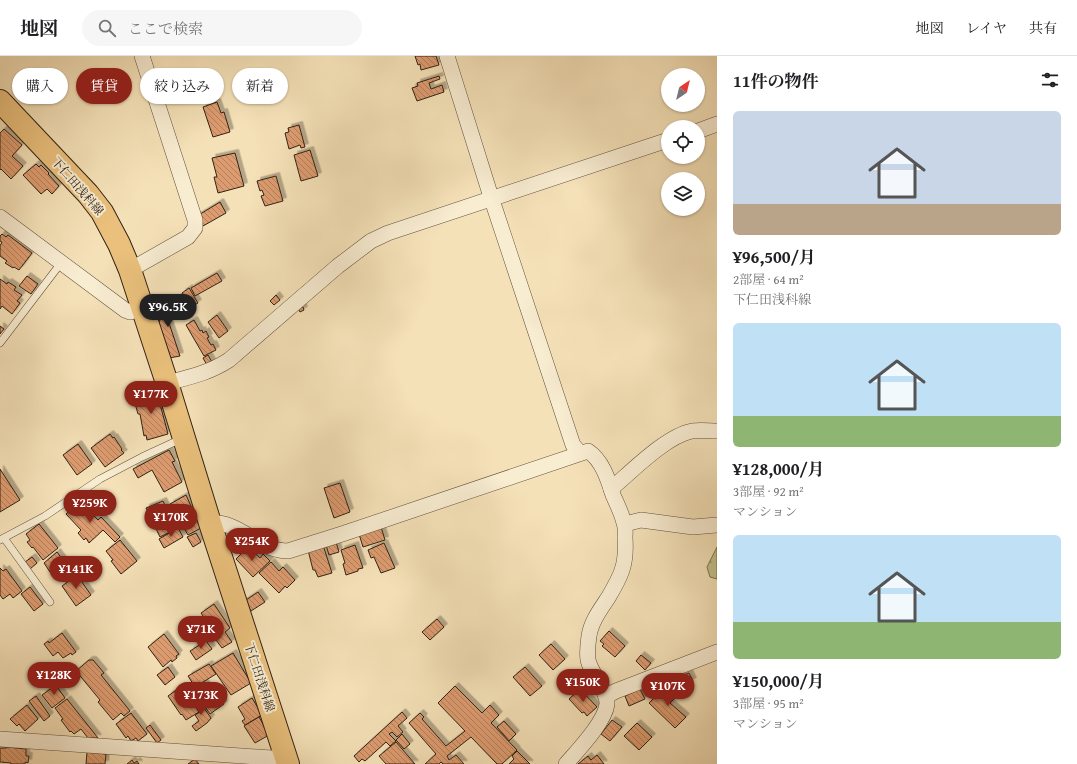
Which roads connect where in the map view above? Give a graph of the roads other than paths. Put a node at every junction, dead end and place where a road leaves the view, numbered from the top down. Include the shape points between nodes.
1 (142, 56) edge
2 (447, 56) edge
3 (0, 101) edge
4 (717, 124) edge
5 (705, 128) edge
6 (661, 142) edge
7 (491, 198) junction
8 (0, 217) edge
9 (62, 263) junction
10 (130, 270) junction
11 (143, 309) junction
12 (0, 343) edge
13 (167, 383) junction
14 (717, 431) edge
15 (184, 438) junction
16 (580, 453) junction
17 (611, 489) junction
18 (210, 523) junction
19 (625, 524) junction
20 (717, 525) edge
21 (2, 539) edge
22 (50, 602) dead end
23 (717, 652) edge
24 (606, 696) junction
25 (0, 739) edge
26 (287, 761) edge
27 (566, 764) edge

1 - 10 street via 195,220 195,228 188,237
2 - 7 street
3 - 10 main road, 下仁田浅科線 via 102,212 120,244
4 - 5 street
6 - 7 street
7 - 13 street via 371,241 338,266 229,360 203,374
7 - 16 street via 573,445
8 - 9 street
9 - 11 street via 125,310 130,312
9 - 12 lane
10 - 11 main road, 下仁田浅科線
11 - 13 main road, 下仁田浅科線
13 - 15 main road, 下仁田浅科線
14 - 17 street via 691,431 677,438 655,451
15 - 18 main road, 下仁田浅科線
15 - 21 lane via 100,479 45,516
16 - 17 street via 588,451 594,455
16 - 18 street via 288,551 270,548 228,525
17 - 19 street
18 - 26 main road, 下仁田浅科線
19 - 20 street via 641,520 693,527
19 - 24 street via 625,563 621,575 592,624 588,641 588,660
21 - 22 lane
23 - 24 street
24 - 27 street via 607,704 597,727
25 - 26 street

